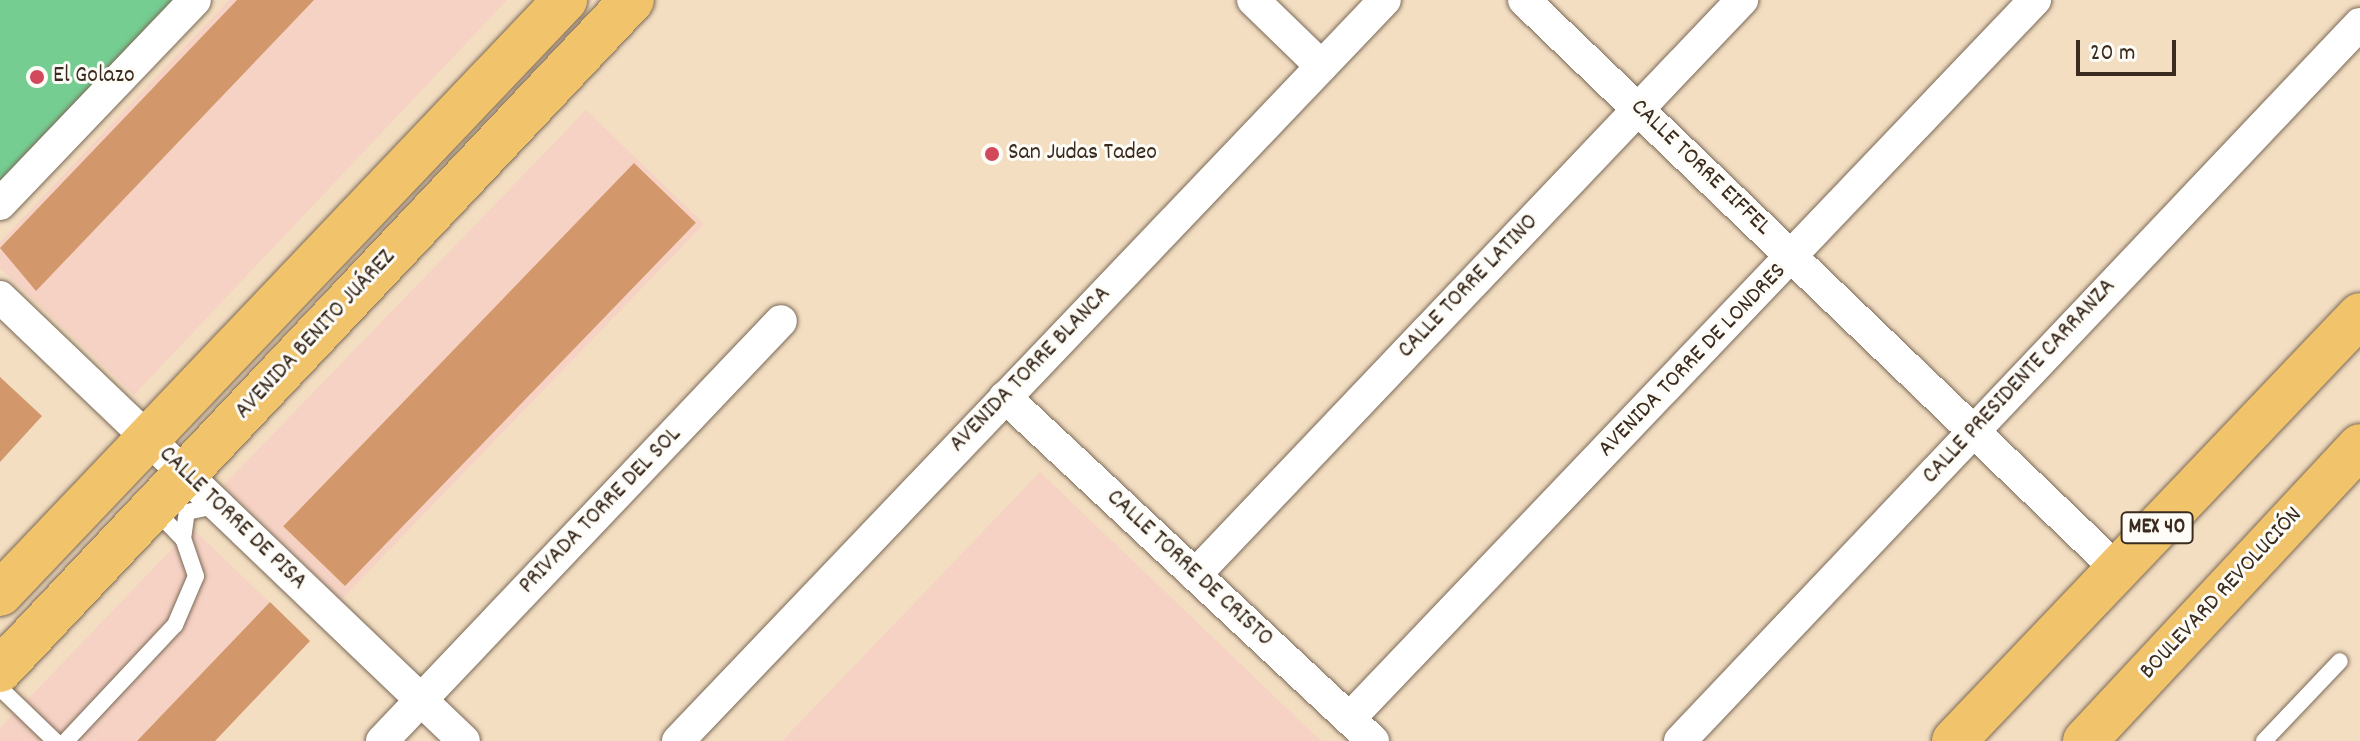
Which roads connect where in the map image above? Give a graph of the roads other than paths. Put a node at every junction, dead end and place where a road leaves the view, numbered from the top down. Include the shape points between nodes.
1 (195, 0) edge
2 (565, 0) edge
3 (597, 0) edge
4 (632, 0) edge
5 (1253, 0) edge
6 (1385, 0) edge
7 (1524, 0) edge
8 (1742, 0) edge
9 (2035, 0) edge
10 (2360, 24) edge
11 (1321, 66) junction
12 (1638, 109) junction
13 (473, 167) junction
14 (0, 204) edge
15 (1792, 257) junction
16 (0, 297) edge
17 (2360, 315) edge
18 (781, 321) dead end
19 (1005, 397) junction
20 (1974, 431) junction
21 (147, 438) junction
22 (2360, 446) edge
23 (185, 474) junction
24 (218, 506) junction
25 (153, 508) junction
26 (183, 539) junction
27 (2117, 569) junction
28 (1195, 575) junction
29 (0, 594) edge
30 (2340, 661) dead end
31 (0, 670) edge
32 (0, 688) edge
33 (421, 700) junction
34 (1349, 719) junction
35 (1977, 724) edge
36 (55, 741) edge
37 (66, 741) edge
38 (382, 741) edge
39 (464, 741) edge
40 (678, 741) edge
41 (1373, 741) edge
42 (1680, 741) edge
43 (1954, 741) edge
44 (2085, 741) edge
45 (2264, 741) edge

1 - 14 street
2 - 21 main road, AVENIDA BENITO JUÁREZ
3 - 13 main road via 515,98
4 - 13 main road, AVENIDA BENITO JUÁREZ
5 - 11 street
6 - 11 street, AVENIDA TORRE BLANCA
7 - 12 street, CALLE TORRE EIFFEL
8 - 12 street, CALLE TORRE LATINO
9 - 15 street, AVENIDA TORRE DE LONDRES
10 - 20 street, CALLE PRESIDENTE CARRANZA
11 - 19 street, AVENIDA TORRE BLANCA
12 - 15 street, CALLE TORRE EIFFEL
12 - 28 street, CALLE TORRE LATINO
13 - 23 main road, AVENIDA BENITO JUÁREZ
15 - 20 street, CALLE TORRE EIFFEL
15 - 34 street, AVENIDA TORRE DE LONDRES
16 - 21 street, CALLE TORRE DE PISA
17 - 27 main road, MEX 40
18 - 33 street, PRIVADA TORRE DEL SOL
19 - 28 street, CALLE TORRE DE CRISTO
19 - 40 street, AVENIDA TORRE BLANCA
20 - 27 street, CALLE TORRE EIFFEL
20 - 42 street, CALLE PRESIDENTE CARRANZA
21 - 23 street, CALLE TORRE DE PISA
21 - 29 main road, AVENIDA BENITO JUÁREZ
22 - 44 main road, BOULEVARD REVOLUCIÓN
23 - 24 street, CALLE TORRE DE PISA
23 - 25 main road, AVENIDA BENITO JUÁREZ
24 - 26 lane via 187,512
24 - 33 street, CALLE TORRE DE PISA
25 - 26 lane
25 - 31 main road, AVENIDA BENITO JUÁREZ
26 - 37 lane via 196,576 175,625
27 - 35 main road, MEX 40
28 - 34 street, CALLE TORRE DE CRISTO
30 - 45 lane
32 - 36 lane
33 - 38 street, PRIVADA TORRE DEL SOL
33 - 39 street, CALLE TORRE DE PISA
34 - 41 street, CALLE TORRE DE CRISTO
35 - 43 main road, MEX 40

